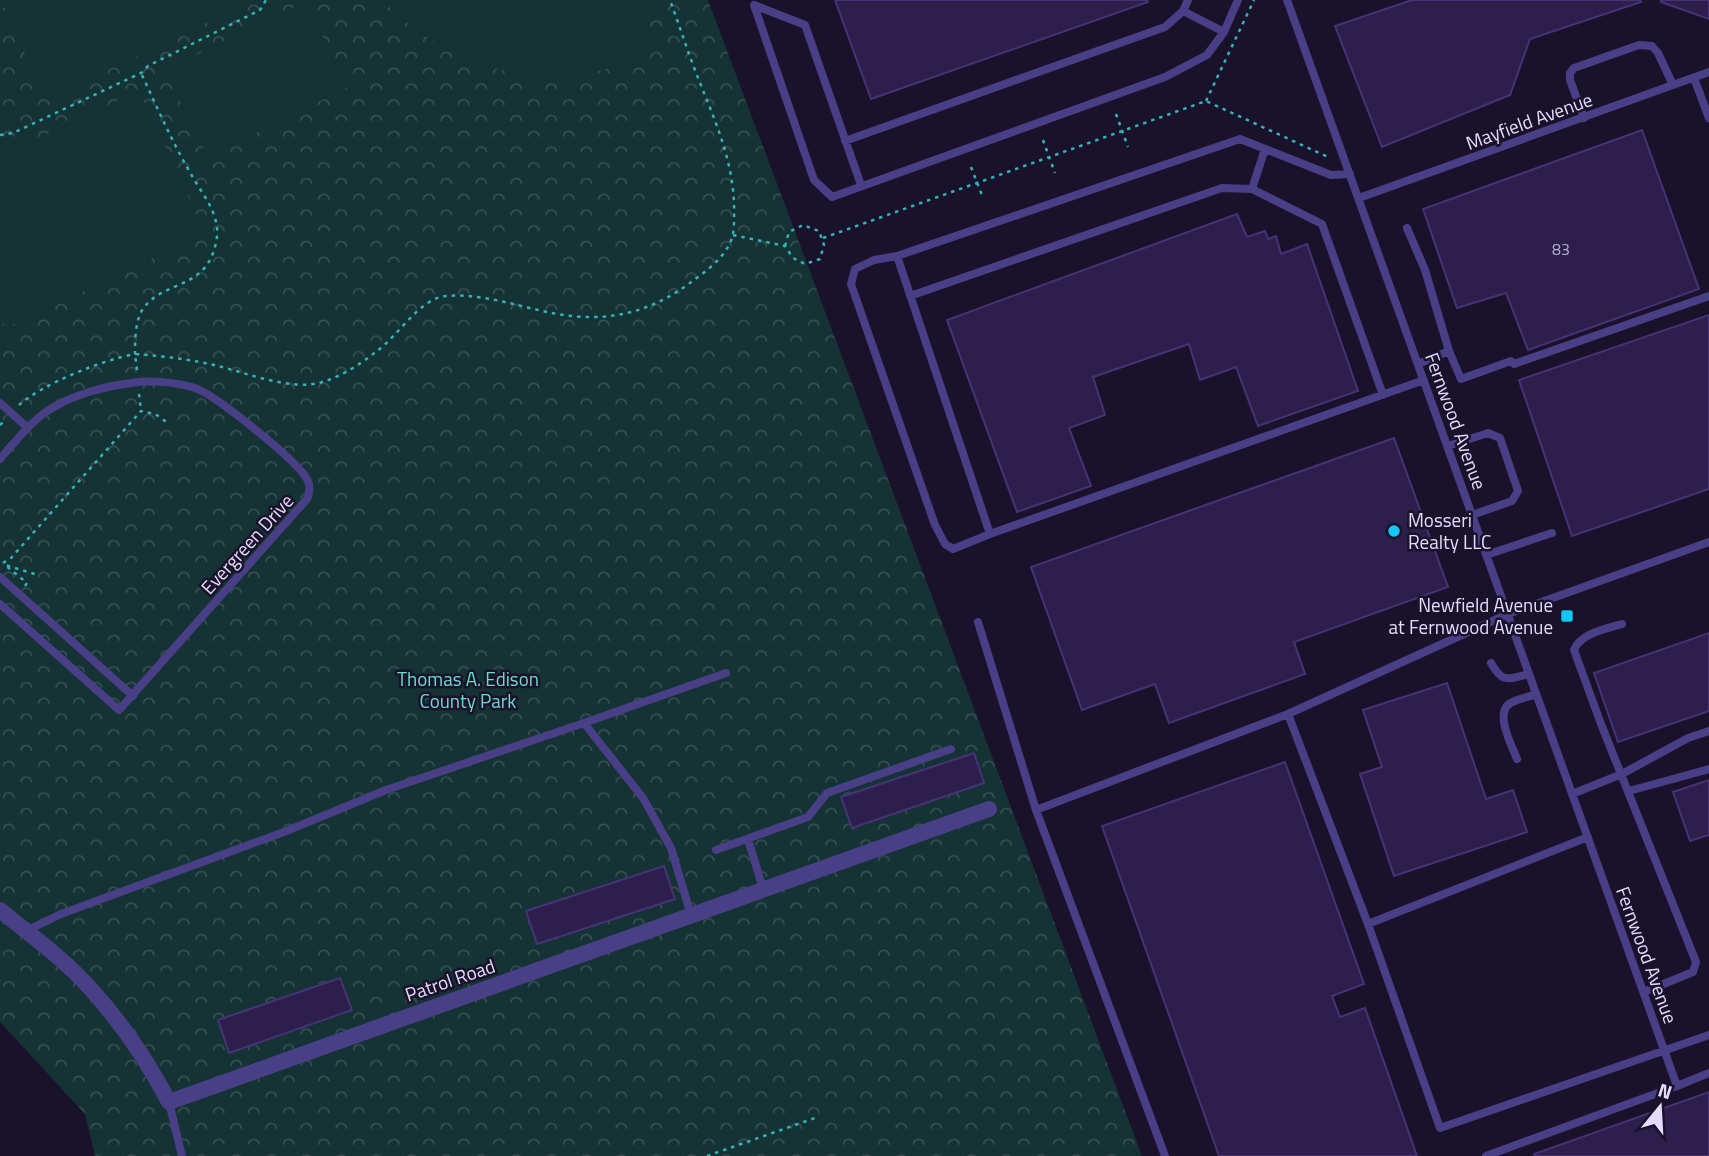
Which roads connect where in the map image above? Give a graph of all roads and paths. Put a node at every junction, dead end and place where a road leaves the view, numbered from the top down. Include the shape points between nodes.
1 (266, 0) edge
2 (670, 0) edge
3 (1188, 0) edge
4 (1238, 0) edge
5 (1254, 0) edge
6 (1287, 0) edge
7 (750, 3) edge
8 (1183, 11) junction
9 (1224, 32) junction
10 (1709, 72) edge
11 (141, 73) junction
12 (1694, 78) junction
13 (1673, 85) junction
14 (1206, 101) junction
15 (1116, 114) dead end
16 (1584, 118) junction
17 (1709, 118) edge
18 (1122, 131) junction
19 (0, 135) edge
20 (1043, 140) dead end
21 (845, 141) junction
22 (1128, 147) dead end
23 (1265, 149) junction
24 (1049, 157) junction
25 (1328, 157) dead end
26 (971, 167) dead end
27 (1055, 173) dead end
28 (1350, 174) junction
29 (977, 183) junction
30 (861, 185) junction
31 (1252, 189) junction
32 (983, 198) dead end
33 (1359, 198) junction
34 (1407, 229) dead end
35 (733, 235) junction
36 (823, 238) junction
37 (785, 246) junction
38 (897, 256) junction
39 (910, 296) junction
40 (1709, 296) edge
41 (1449, 351) junction
42 (135, 355) junction
43 (1418, 364) junction
44 (136, 370) dead end
45 (1424, 380) junction
46 (139, 391) dead end
47 (1383, 395) junction
48 (0, 403) edge
49 (18, 406) dead end
50 (141, 411) junction
51 (168, 423) dead end
52 (28, 428) junction
53 (1448, 446) junction
54 (0, 459) edge
55 (1472, 515) junction
56 (1552, 533) dead end
57 (990, 534) junction
58 (1709, 542) edge
59 (1486, 555) junction
60 (3, 563) edge
61 (38, 575) dead end
62 (0, 577) edge
63 (27, 583) dead end
64 (0, 604) edge
65 (1508, 614) junction
66 (978, 622) dead end
67 (1622, 624) dead end
68 (1490, 663) dead end
69 (726, 673) dead end
70 (1529, 674) junction
71 (1536, 694) junction
72 (133, 695) junction
73 (1288, 714) junction
74 (584, 723) junction
75 (1709, 731) edge
76 (951, 749) dead end
77 (1517, 759) dead end
78 (1709, 769) edge
79 (1622, 774) junction
80 (1629, 791) junction
81 (1572, 794) junction
82 (989, 809) dead end
83 (1037, 810) junction
84 (1588, 837) junction
85 (748, 839) junction
86 (716, 850) dead end
87 (763, 889) junction
88 (0, 910) edge
89 (691, 915) junction
90 (1368, 924) junction
91 (26, 931) junction
92 (1644, 992) junction
93 (1709, 1035) edge
94 (1664, 1051) junction
95 (1709, 1073) edge
96 (1677, 1086) junction
97 (169, 1102) junction
98 (815, 1118) dead end
99 (182, 1156) edge
100 (707, 1156) edge
101 (1165, 1156) edge
102 (1486, 1156) edge

1 - 11 path via 260,10
2 - 35 path via 726,150 734,199
3 - 8 lane
4 - 9 lane
5 - 14 path
6 - 28 lane, Fernwood Avenue
7 - 21 lane via 805,25
7 - 30 lane via 814,180 832,197
8 - 9 lane
8 - 21 lane via 1165,27
9 - 30 lane via 1207,55 1165,77
10 - 12 lane, Mayfield Avenue
11 - 19 path
11 - 42 path via 217,228 206,268 158,296 142,311
12 - 13 lane, Mayfield Avenue
12 - 17 lane
13 - 16 lane, Mayfield Avenue
13 - 16 lane via 1652,46 1639,45 1574,68 1570,80
14 - 18 path
14 - 25 path
15 - 18 path
16 - 33 lane, Mayfield Avenue
18 - 22 path
18 - 24 path
20 - 24 path
21 - 30 lane
23 - 28 lane via 1331,175
23 - 31 lane
23 - 38 lane via 1240,139
24 - 27 path
24 - 29 path
26 - 29 path
28 - 33 lane, Fernwood Avenue
29 - 32 path
29 - 36 path
31 - 39 lane via 1222,188
31 - 47 lane via 1322,224
33 - 43 lane, Fernwood Avenue
34 - 41 lane via 1426,271
35 - 37 path
35 - 42 path via 723,254 703,273 669,297 630,313 567,316 477,298 432,299 377,352 323,382 288,383 211,364
36 - 37 path via 819,231 796,226
36 - 37 path via 824,251 813,263 799,262
38 - 39 lane
38 - 57 lane via 855,269 851,284 945,544 953,549
39 - 57 lane
40 - 41 lane via 1461,379
41 - 43 lane
42 - 44 path
42 - 49 path via 31,394
43 - 45 lane, Fernwood Avenue
45 - 47 lane
45 - 53 lane, Fernwood Avenue
46 - 50 path
47 - 57 lane
48 - 52 lane
50 - 51 path
50 - 60 path
52 - 54 lane
52 - 72 lane, Evergreen Drive via 53,407 88,393 132,383 196,388 225,405 300,468 309,482 307,499
53 - 55 lane, Fernwood Avenue
53 - 55 lane via 1488,433 1500,438 1518,491 1512,501
55 - 59 lane, Fernwood Avenue
56 - 59 lane
58 - 65 lane
59 - 65 lane, Fernwood Avenue
60 - 61 path
60 - 63 path
62 - 72 lane
64 - 72 lane, Evergreen Drive via 120,710
65 - 70 lane, Fernwood Avenue
65 - 73 lane
66 - 83 lane
67 - 79 lane via 1588,636 1574,650
68 - 70 lane via 1498,676 1508,680
69 - 74 lane
70 - 71 lane, Fernwood Avenue
71 - 77 lane via 1505,710 1503,719
71 - 81 lane, Fernwood Avenue
73 - 83 lane
73 - 90 lane
74 - 89 lane via 643,798 671,848
74 - 91 lane via 386,790
75 - 79 lane
76 - 85 lane via 827,793 808,817
78 - 80 lane
79 - 80 lane
79 - 81 lane
80 - 92 lane via 1696,962 1693,972
81 - 84 lane, Fernwood Avenue
82 - 87 street, Patrol Road
83 - 101 lane
84 - 90 lane
84 - 92 lane, Fernwood Avenue
85 - 86 lane
85 - 87 lane
87 - 89 street, Patrol Road
88 - 91 street
89 - 97 street, Patrol Road
90 - 94 lane via 1440,1128
91 - 97 street via 64,962 105,1006 149,1064
92 - 94 lane, Fernwood Avenue
93 - 94 lane
94 - 96 lane, Fernwood Avenue
95 - 96 lane
96 - 102 lane
97 - 99 lane
98 - 100 path

